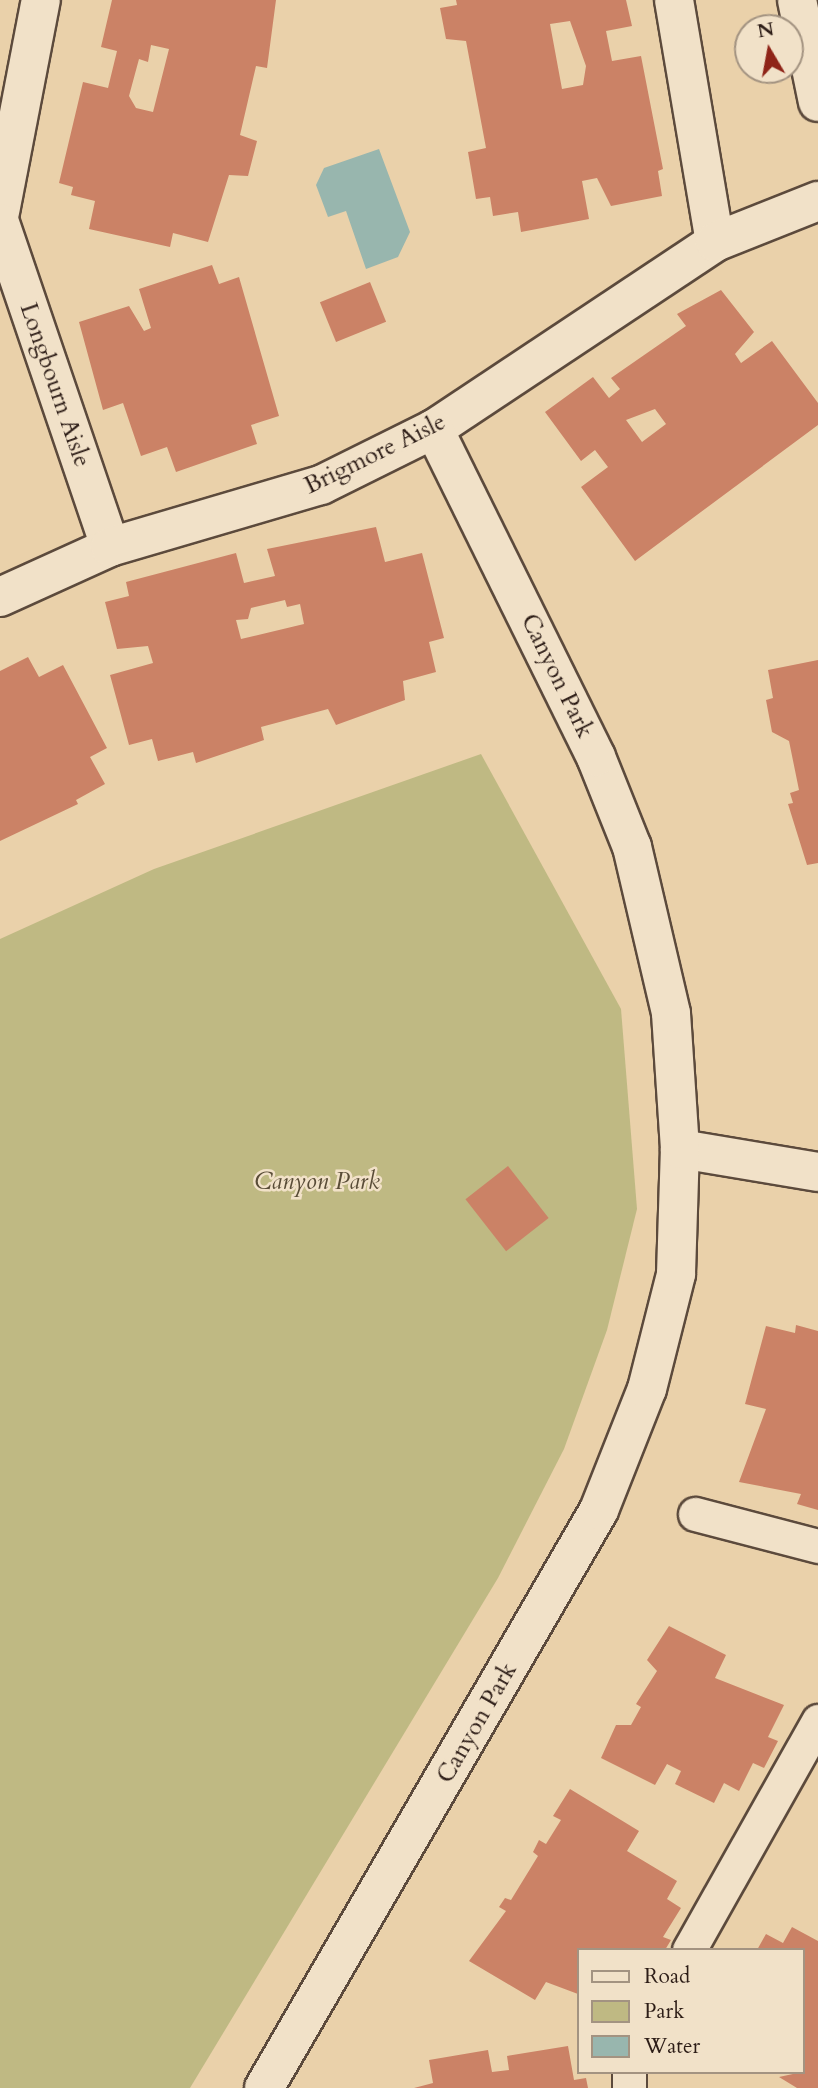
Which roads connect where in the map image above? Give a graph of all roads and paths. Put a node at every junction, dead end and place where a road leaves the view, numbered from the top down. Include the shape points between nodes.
1 (41, 0) edge
2 (674, 0) edge
3 (797, 0) edge
4 (818, 102) edge
5 (818, 201) edge
6 (0, 212) edge
7 (0, 223) edge
8 (715, 242) junction
9 (435, 429) junction
10 (110, 547) junction
11 (0, 597) edge
12 (680, 1149) junction
13 (818, 1172) edge
14 (695, 1514) dead end
15 (818, 1546) edge
16 (818, 1721) edge
17 (690, 1948) edge
18 (264, 2088) edge

1 - 6 street
2 - 8 street
3 - 4 street
5 - 8 street, Brigmore Aisle
7 - 10 street, Longbourn Aisle
8 - 9 street, Brigmore Aisle
9 - 10 street, Brigmore Aisle via 321,485
9 - 12 street, Canyon Park via 590,745 632,847 671,1013
10 - 11 street, Brigmore Aisle
12 - 13 street
12 - 18 street, Canyon Park via 676,1274 647,1389 599,1510
14 - 15 lane
16 - 17 lane

